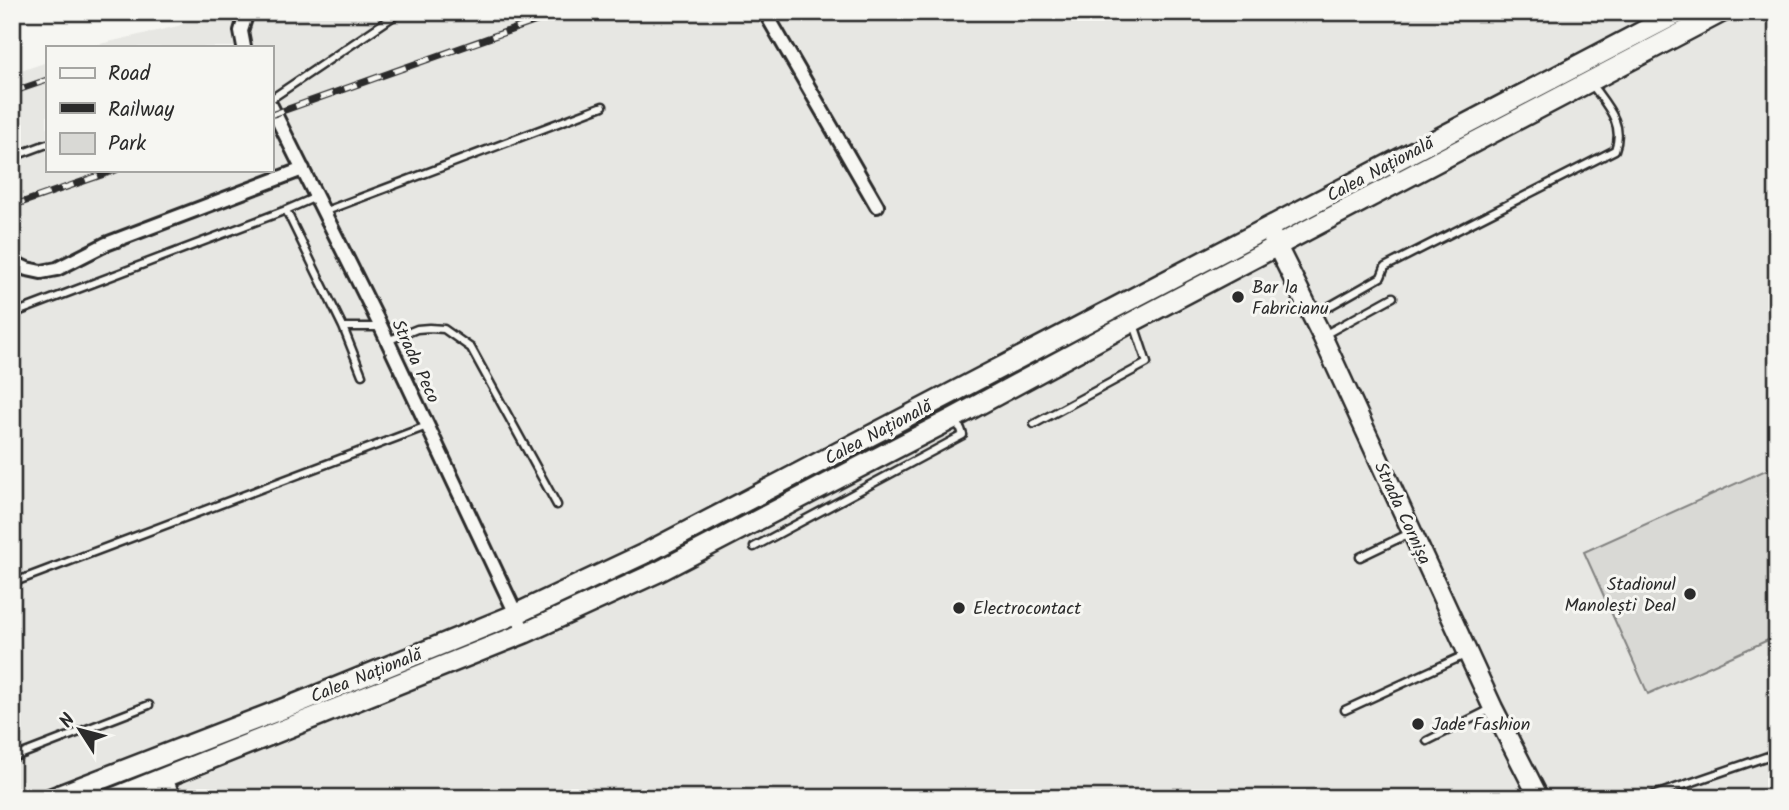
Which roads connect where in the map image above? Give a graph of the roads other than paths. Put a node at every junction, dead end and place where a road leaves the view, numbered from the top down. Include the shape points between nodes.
1 (247, 12) edge
2 (400, 12) edge
3 (765, 12) edge
4 (1680, 12) edge
5 (1722, 12) edge
6 (244, 46) edge
7 (1589, 81) junction
8 (273, 98) edge
9 (603, 106) dead end
10 (273, 110) edge
11 (46, 144) edge
12 (12, 157) edge
13 (303, 170) junction
14 (316, 198) junction
15 (877, 206) dead end
16 (286, 210) junction
17 (323, 212) junction
18 (1268, 228) junction
19 (1278, 247) junction
20 (12, 261) edge
21 (1393, 297) dead end
22 (12, 314) edge
23 (1312, 316) junction
24 (1134, 321) junction
25 (342, 327) junction
26 (381, 327) junction
27 (1322, 336) junction
28 (387, 341) junction
29 (362, 375) dead end
30 (952, 419) junction
31 (1034, 424) dead end
32 (427, 426) junction
33 (557, 505) dead end
34 (1412, 533) junction
35 (754, 547) dead end
36 (1360, 557) dead end
37 (12, 583) edge
38 (516, 614) junction
39 (524, 633) junction
40 (1469, 653) junction
41 (149, 705) dead end
42 (1493, 708) junction
43 (1345, 710) dead end
44 (1427, 741) dead end
45 (1777, 753) edge
46 (12, 758) edge
47 (166, 778) junction
48 (51, 798) edge
49 (113, 798) edge
50 (174, 798) edge
51 (1539, 798) edge
52 (1646, 798) edge

1 - 6 street via 241,31
2 - 8 lane
3 - 15 street
4 - 18 main road, Calea Națională
5 - 7 main road, Calea Națională
7 - 19 main road, Calea Națională
7 - 23 lane via 1614,116 1620,137 1615,150 1385,267 1381,277
9 - 17 lane
10 - 13 street, Strada Peco
11 - 12 lane
13 - 14 street, Strada Peco
13 - 20 street via 106,244 57,269 41,272
14 - 16 lane
14 - 17 street, Strada Peco
16 - 22 lane
16 - 25 lane
17 - 26 street, Strada Peco
18 - 19 street, Strada Cornișa
18 - 38 main road, Calea Națională via 662,545
19 - 23 street, Strada Cornișa
19 - 24 main road, Calea Națională
21 - 27 lane
23 - 27 street, Strada Cornișa
24 - 30 main road, Calea Națională
24 - 31 lane via 1147,363
25 - 26 lane
25 - 29 lane
26 - 28 street, Strada Peco
27 - 34 street, Strada Cornișa
28 - 32 street, Strada Peco
28 - 33 lane via 416,329 444,329 471,348
30 - 35 lane via 963,435
30 - 39 main road, Calea Națională via 659,572
32 - 37 lane
32 - 38 street, Strada Peco
34 - 36 lane
34 - 40 street, Strada Cornișa
38 - 39 street, Strada Peco
38 - 48 main road, Calea Națională
39 - 47 main road, Calea Națională
40 - 42 street, Strada Cornișa
40 - 43 lane
41 - 46 lane
42 - 44 lane
42 - 51 street, Strada Cornișa
45 - 52 lane
47 - 49 main road, Calea Națională
47 - 50 street

